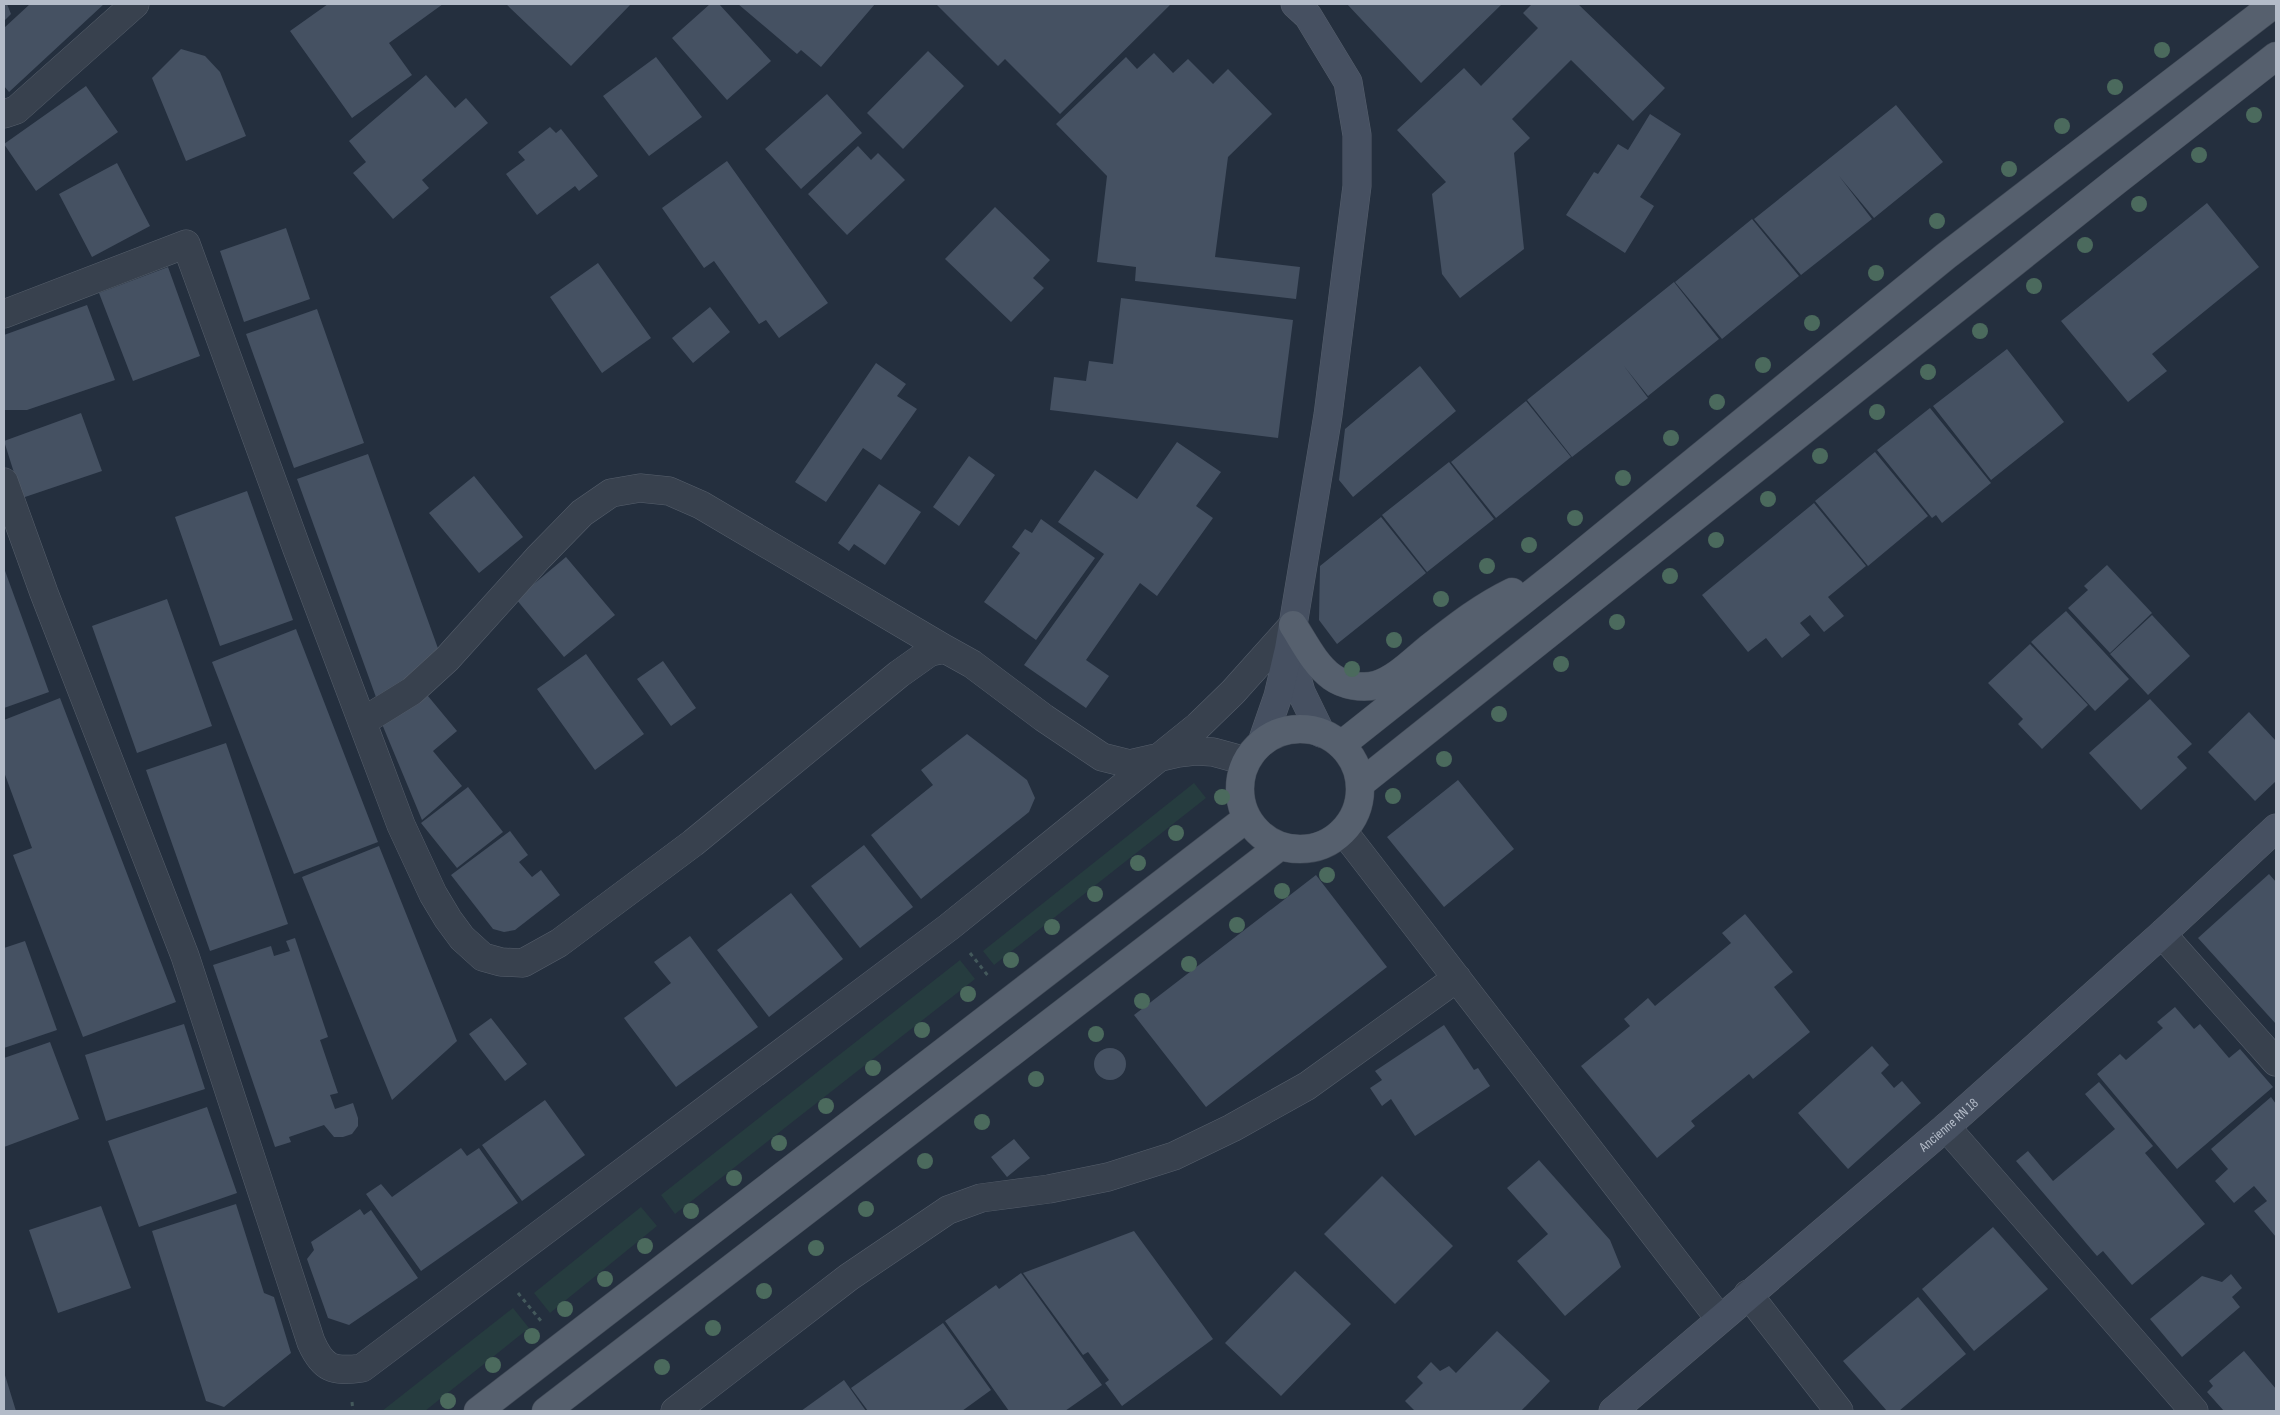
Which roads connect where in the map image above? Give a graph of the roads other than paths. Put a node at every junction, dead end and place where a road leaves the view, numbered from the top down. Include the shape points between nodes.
1 (134, 4) edge
2 (1294, 4) edge
3 (2274, 4) edge
4 (2276, 56) edge
5 (4, 114) edge
6 (4, 314) edge
7 (4, 482) edge
8 (1559, 572) junction
9 (1291, 637) junction
10 (945, 649) junction
11 (362, 722) junction
12 (1331, 739) junction
13 (1254, 752) junction
14 (1160, 757) junction
15 (1360, 784) junction
16 (1247, 818) junction
17 (2276, 828) edge
18 (1343, 831) junction
19 (1280, 846) junction
20 (2162, 934) junction
21 (1457, 978) junction
22 (2276, 1062) edge
23 (1946, 1127) junction
24 (1748, 1294) junction
25 (1719, 1318) junction
26 (478, 1411) edge
27 (546, 1411) edge
28 (675, 1411) edge
29 (1613, 1411) edge
30 (1838, 1411) edge
31 (2194, 1411) edge

1 - 5 street via 16,110
2 - 9 main road via 1308,16 1348,82 1357,143 1356,186 1328,415
3 - 8 main road via 1946,256
4 - 15 main road
6 - 11 street via 186,244
7 - 14 street via 185,956 311,1342 317,1357 337,1370 362,1368 949,927
8 - 9 main road via 1510,592 1486,606 1396,674 1375,685 1346,684 1332,677
8 - 12 main road
9 - 12 main road via 1301,692
9 - 13 main road via 1278,696
9 - 14 street via 1198,726
10 - 11 street via 701,505 668,491 640,488 611,493 582,513 448,660 412,691
10 - 11 street via 930,652 899,674 693,843 559,943 523,963 483,957 462,938 448,919 401,825
10 - 14 street via 972,664 1102,756 1130,764
12 - 13 main road via 1300,729 1286,730
12 - 15 main road via 1351,757
13 - 14 street via 1178,753
13 - 16 main road via 1241,775 1241,805
15 - 18 main road via 1356,809
16 - 19 main road via 1256,830
16 - 26 main road
17 - 20 main road, Ancienne RN 18
18 - 19 main road via 1330,842 1314,848
18 - 21 street
19 - 27 main road
20 - 22 street
20 - 23 main road, Ancienne RN 18
21 - 25 street
21 - 28 street via 1307,1086 1174,1156 1108,1177 981,1198 948,1210 849,1277
23 - 24 main road, Ancienne RN 18
23 - 31 street
24 - 25 main road, Ancienne RN 18
24 - 30 street
25 - 29 main road, Ancienne RN 18

